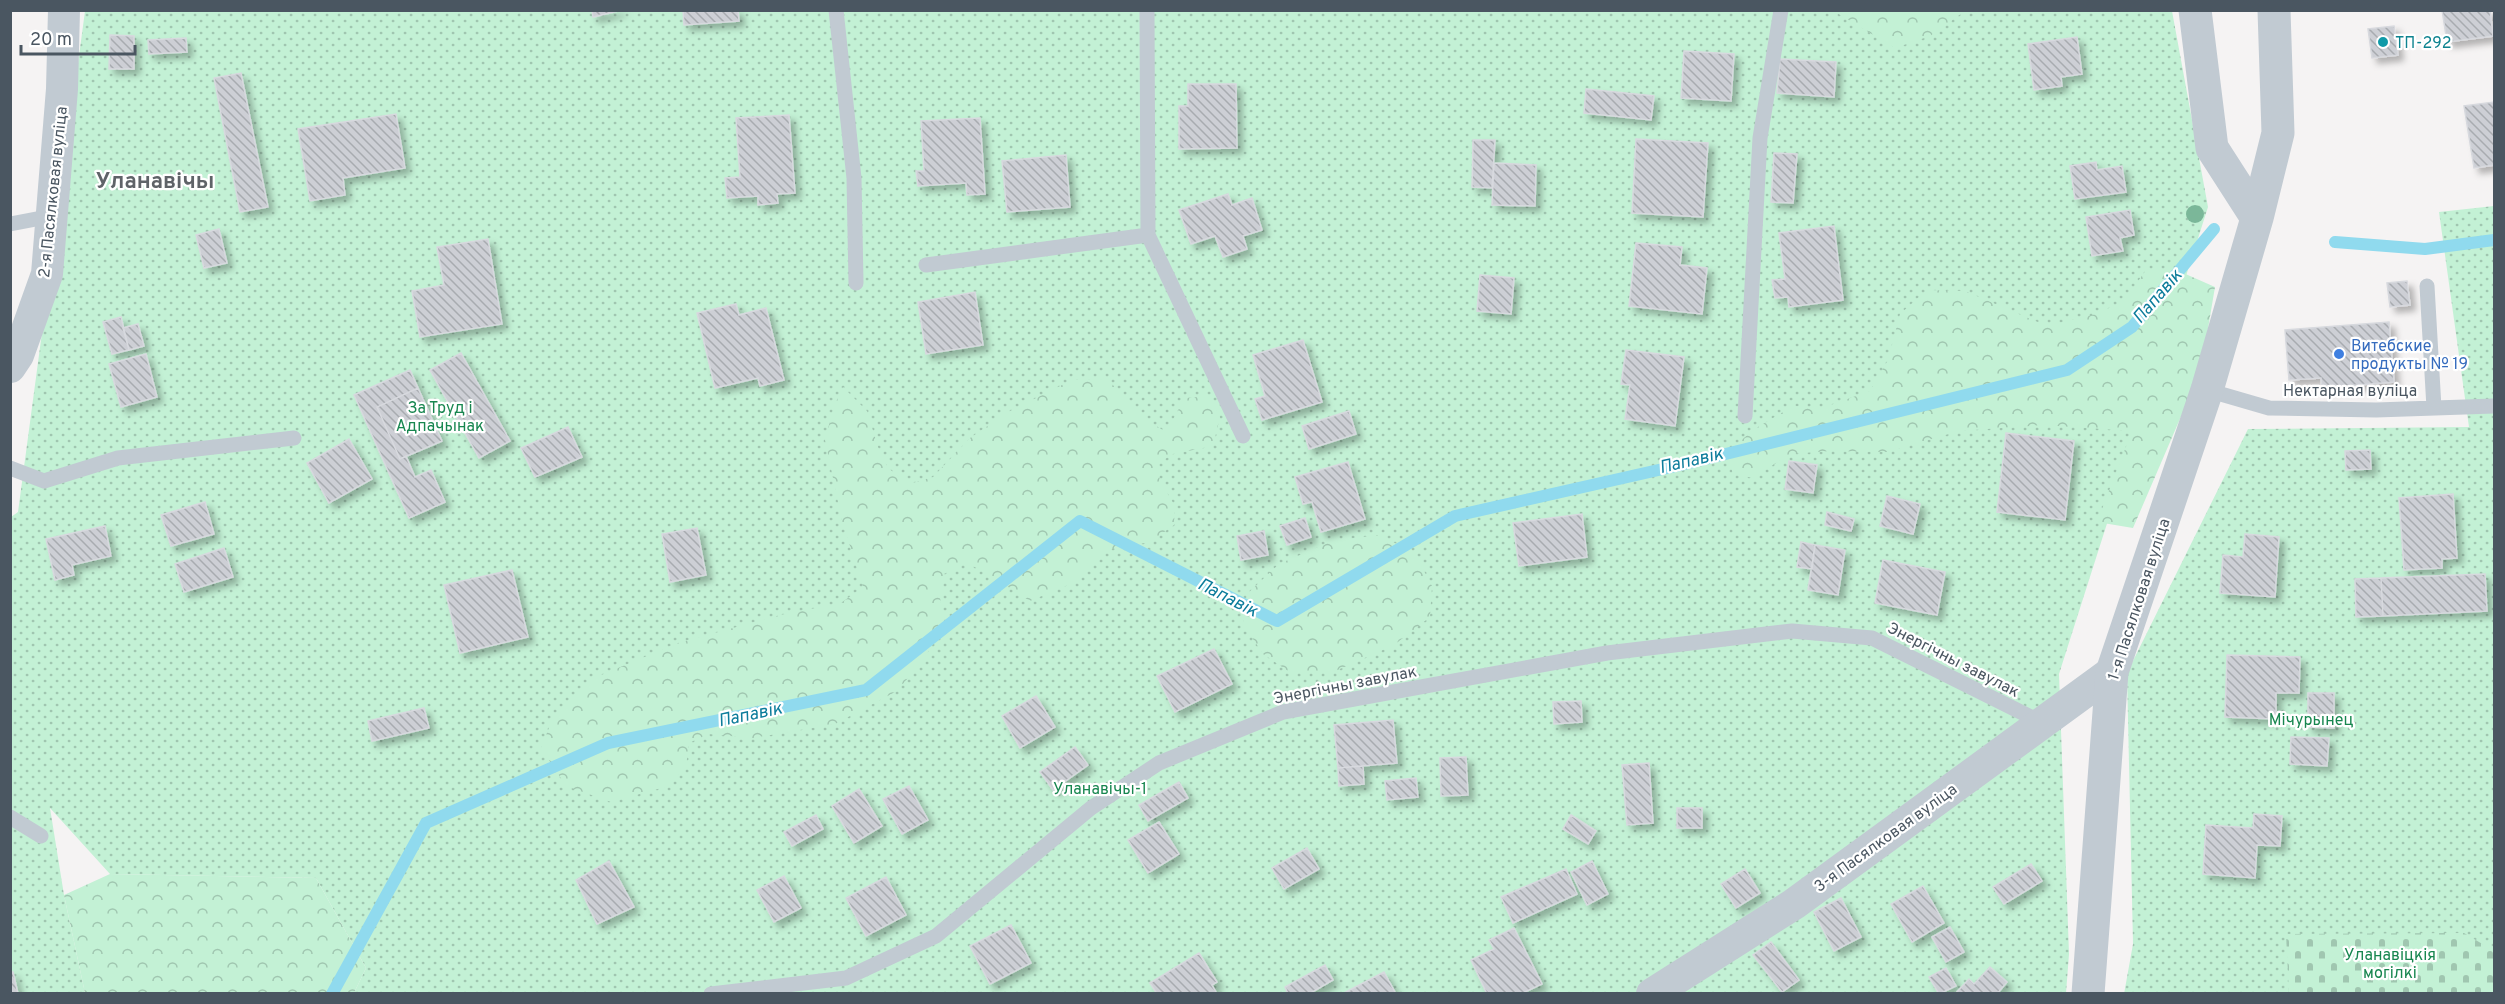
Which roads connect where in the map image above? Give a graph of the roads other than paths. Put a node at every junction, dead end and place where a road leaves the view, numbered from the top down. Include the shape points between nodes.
1 (64, 10) edge
2 (836, 10) edge
3 (1147, 10) edge
4 (1781, 10) edge
5 (2195, 10) edge
6 (2274, 10) edge
7 (52, 216) junction
8 (2257, 218) junction
9 (10, 224) edge
10 (1149, 235) junction
11 (926, 265) dead end
12 (856, 283) dead end
13 (2427, 286) dead end
14 (10, 368) edge
15 (2207, 390) junction
16 (2494, 406) edge
17 (2434, 408) junction
18 (1744, 416) dead end
19 (1243, 436) dead end
20 (294, 438) dead end
21 (10, 468) edge
22 (2112, 672) junction
23 (2041, 722) junction
24 (10, 817) edge
25 (41, 836) dead end
26 (711, 993) edge
27 (1652, 993) edge
28 (2088, 993) edge

1 - 7 street, 2-я Пасялковая вуліца via 63,89
2 - 12 lane via 854,178
3 - 10 lane
4 - 18 lane via 1760,138
5 - 8 street via 2212,148
6 - 8 street, 1-я Пасялковая вуліца via 2278,134
7 - 9 lane
7 - 14 street, 2-я Пасялковая вуліца via 47,274
8 - 15 street, 1-я Пасялковая вуліца
10 - 11 lane
10 - 19 lane
13 - 17 lane
15 - 17 lane, Нектарная вуліца via 2269,408
15 - 22 street, 1-я Пасялковая вуліца
16 - 17 lane, Нектарная вуліца
20 - 21 lane via 118,458 44,481
22 - 23 street, 3-я Пасялковая вуліца
22 - 28 street, 1-я Пасялковая вуліца
23 - 26 lane, Энергічны завулак via 1872,638 1792,631 1607,653 1282,712 1159,763 1091,808 936,936 846,978
23 - 27 street, 3-я Пасялковая вуліца via 1794,904
24 - 25 lane

